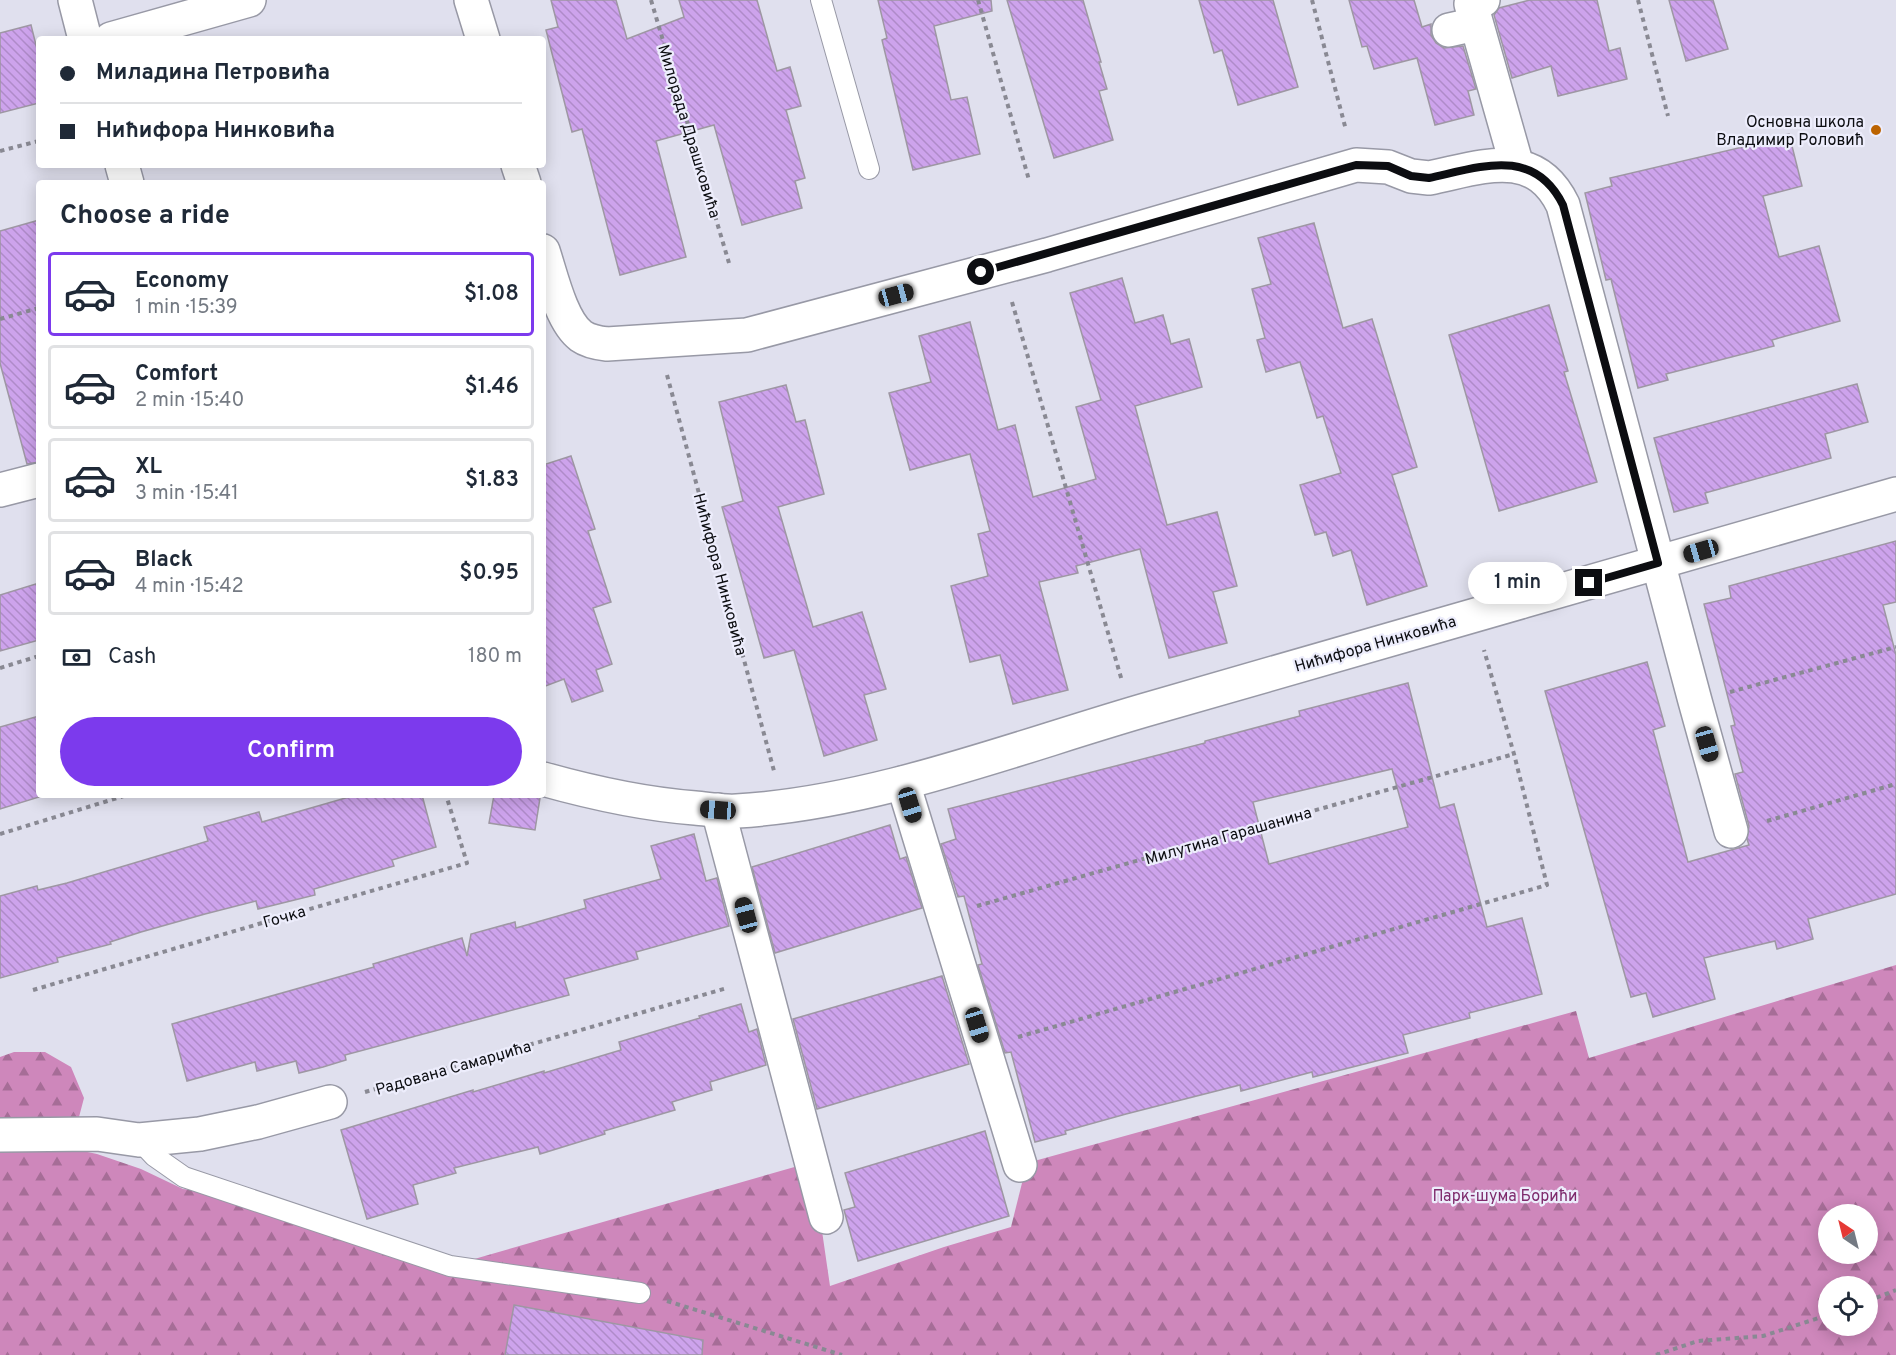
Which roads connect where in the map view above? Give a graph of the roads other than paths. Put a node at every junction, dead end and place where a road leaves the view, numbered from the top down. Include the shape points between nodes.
1 (75, 0) edge
2 (249, 0) edge
3 (471, 0) edge
4 (821, 0) edge
5 (1470, 18) edge
6 (85, 36) edge
7 (122, 36) edge
8 (482, 36) edge
9 (1517, 166) junction
10 (869, 169) dead end
11 (546, 260) edge
12 (36, 481) edge
13 (0, 490) edge
14 (1896, 494) edge
15 (1658, 563) junction
16 (546, 780) edge
17 (903, 783) junction
18 (718, 810) junction
19 (1731, 831) road end
20 (330, 1102) road end
21 (0, 1136) edge
22 (139, 1140) junction
23 (1020, 1165) dead end
24 (826, 1217) dead end
25 (640, 1293) road end

1 - 6 street
2 - 7 street
3 - 8 street
4 - 10 lane
5 - 9 street
9 - 11 street via 1483,167 1419,178 1388,166 1356,165 1002,267 747,335 597,343 573,329
9 - 15 street via 1546,180 1563,205
12 - 13 street
14 - 15 street, Нићифора Нинковића
15 - 17 street, Нићифора Нинковића via 1132,713
15 - 19 street
16 - 18 street via 635,802
17 - 18 street, Нићифора Нинковића via 783,806
17 - 23 street
18 - 24 street
20 - 22 street via 200,1134
21 - 22 street via 97,1134
22 - 25 lane via 184,1177 450,1266

